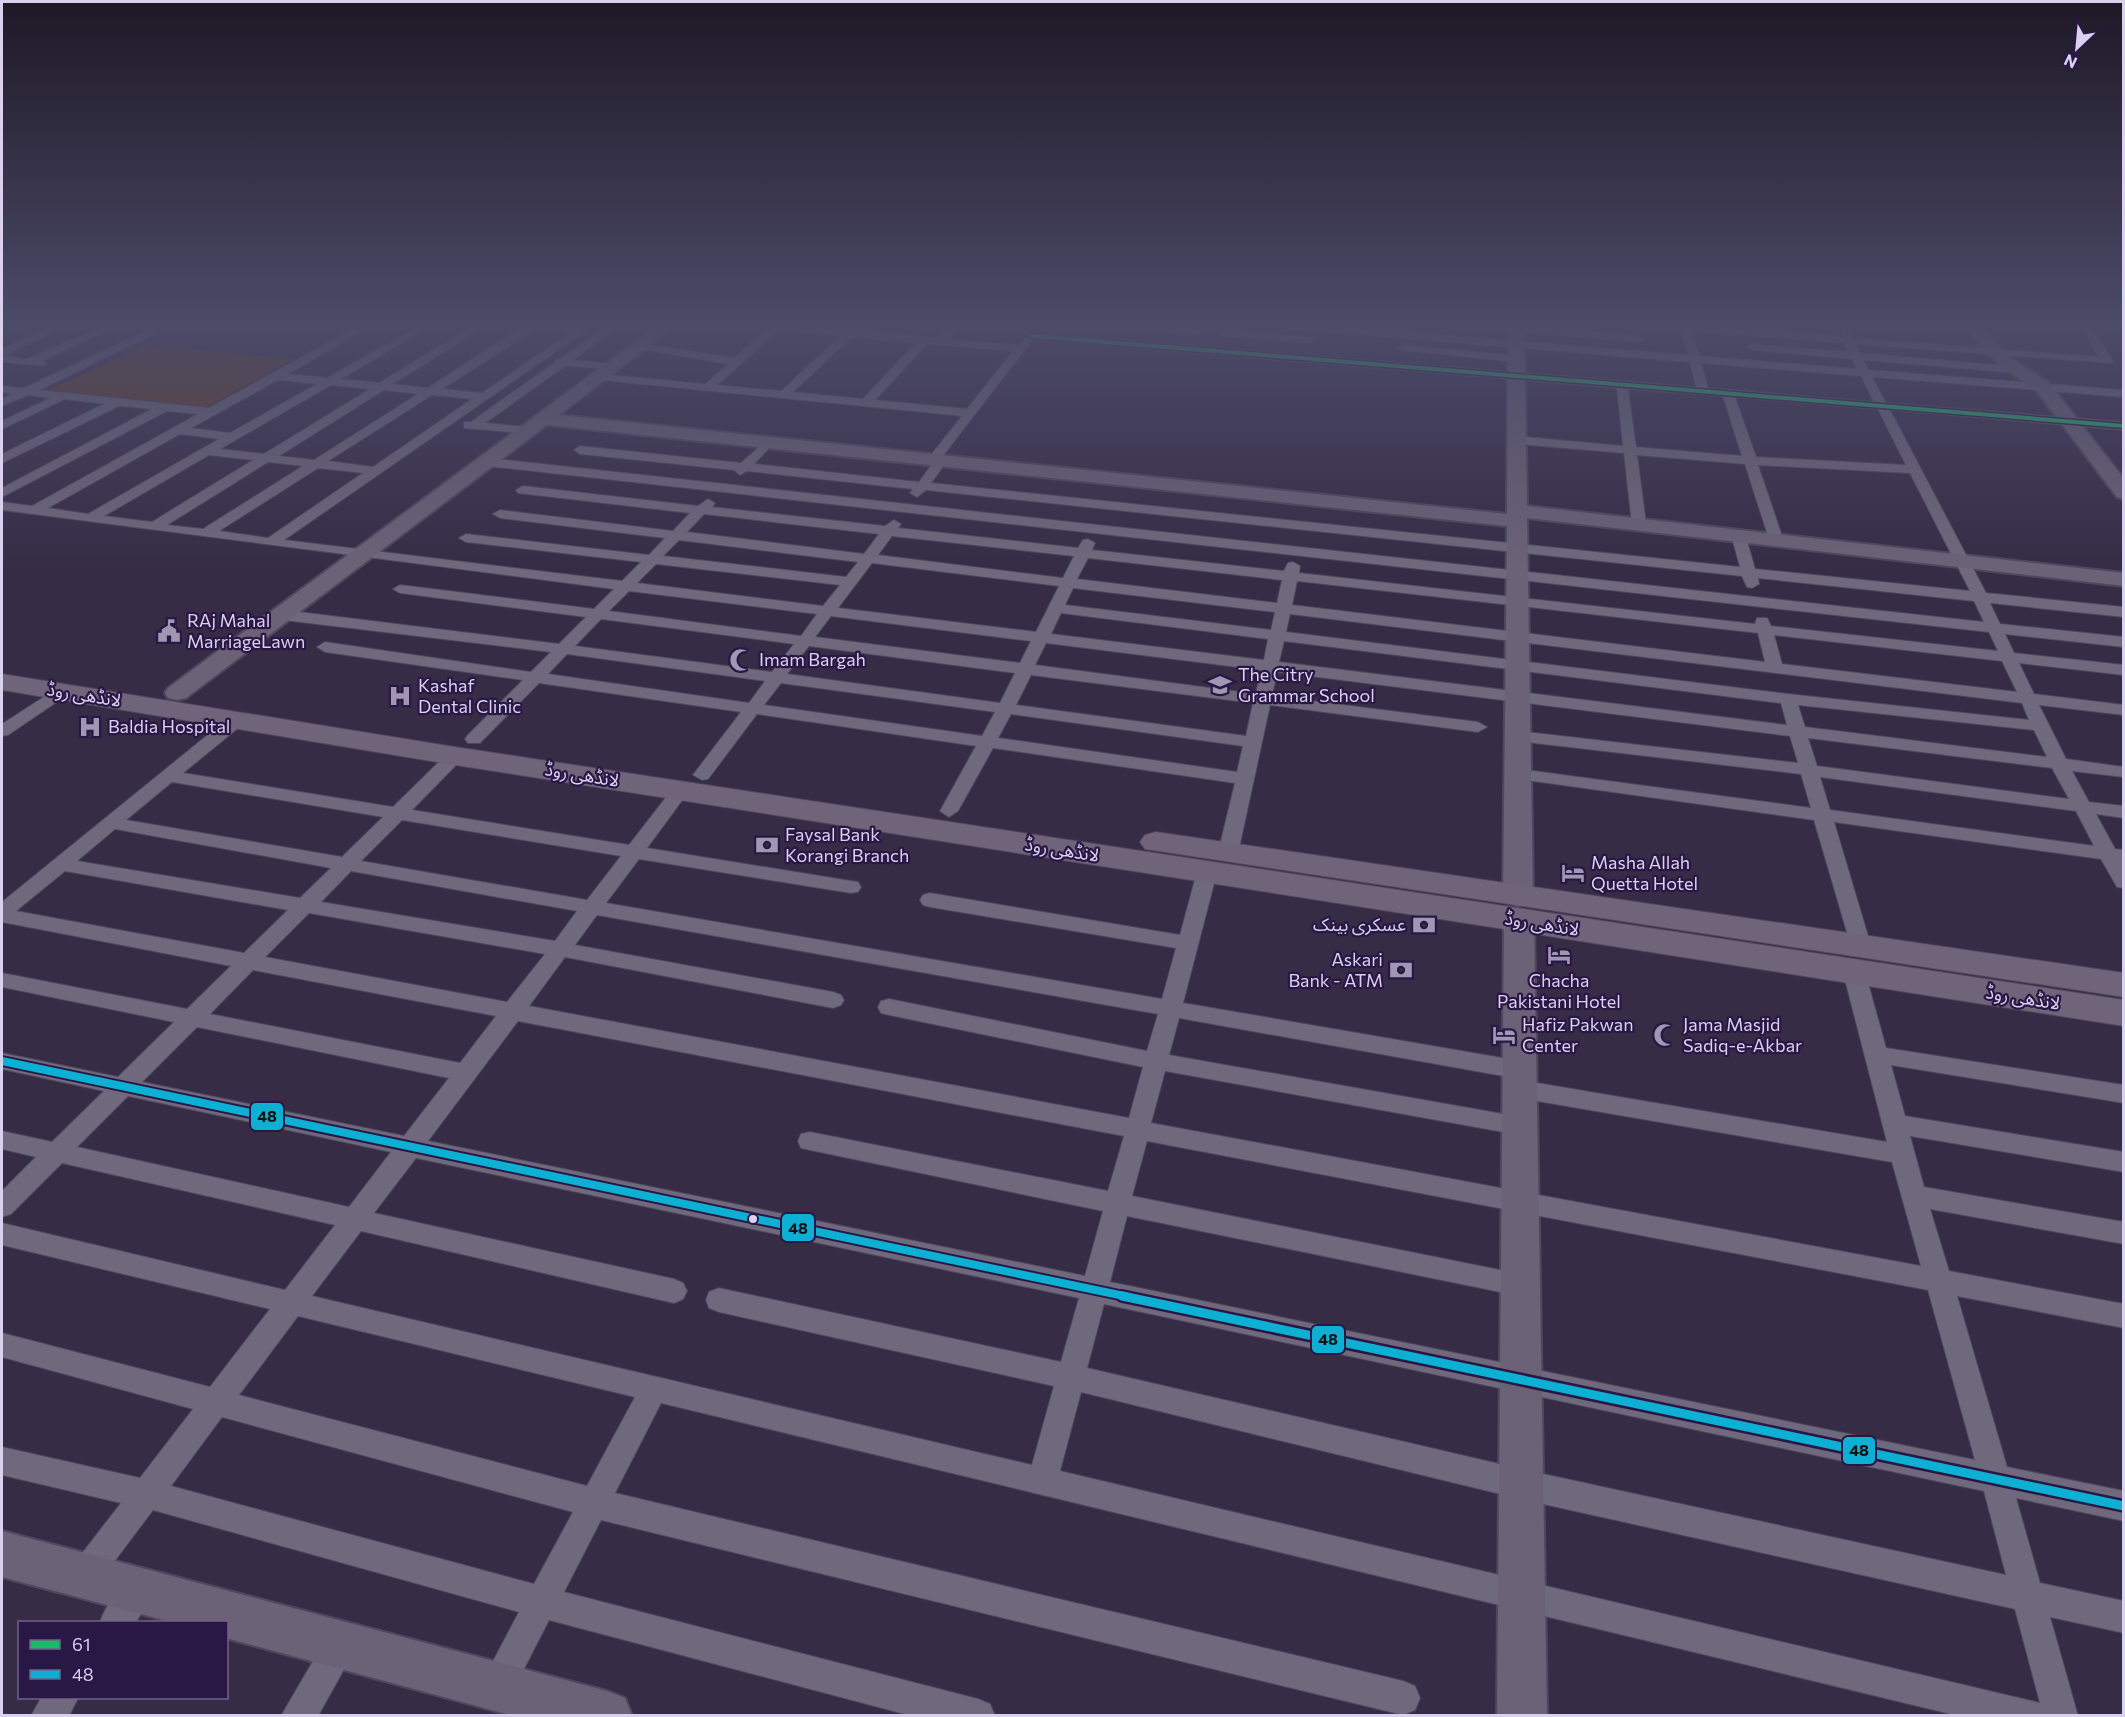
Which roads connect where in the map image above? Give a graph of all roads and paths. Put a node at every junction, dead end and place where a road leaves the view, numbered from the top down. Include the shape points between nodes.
1 (42, 406) edge
2 (110, 406) edge
3 (157, 406) edge
4 (220, 406) edge
5 (287, 406) edge
6 (352, 406) edge
7 (407, 406) edge
8 (471, 406) edge
9 (501, 406) edge
10 (561, 406) edge
11 (899, 406) edge
12 (976, 406) edge
13 (1516, 406) edge
14 (1625, 406) edge
15 (1733, 406) edge
16 (1882, 406) edge
17 (1883, 406) edge
18 (2058, 406) edge
19 (165, 407) junction
20 (210, 412) junction
21 (971, 413) junction
22 (2071, 422) junction
23 (447, 423) junction
24 (2, 425) edge
25 (474, 425) junction
26 (536, 425) junction
27 (2124, 426) edge
28 (176, 430) junction
29 (232, 437) junction
30 (1516, 440) junction
31 (767, 444) junction
32 (580, 450) dead end
33 (1630, 450) junction
34 (208, 451) junction
35 (269, 458) junction
36 (2, 459) edge
37 (937, 461) junction
38 (1752, 461) junction
39 (487, 462) junction
40 (318, 464) junction
41 (745, 466) junction
42 (1915, 469) junction
43 (376, 471) junction
44 (1121, 480) junction
45 (922, 486) junction
46 (723, 488) junction
47 (523, 490) dead end
48 (2123, 492) edge
49 (2, 493) edge
50 (1308, 498) junction
51 (1108, 504) junction
52 (2, 506) edge
53 (906, 508) junction
54 (702, 509) junction
55 (33, 511) junction
56 (500, 514) dead end
57 (1517, 516) junction
58 (90, 518) junction
59 (1639, 524) junction
60 (1302, 525) junction
61 (154, 527) junction
62 (1095, 529) junction
63 (888, 532) junction
64 (205, 534) junction
65 (1738, 534) junction
66 (676, 535) junction
67 (466, 538) dead end
68 (1776, 539) junction
69 (271, 542) junction
70 (1517, 548) junction
71 (1296, 551) junction
72 (366, 553) junction
73 (1083, 553) junction
74 (869, 558) junction
75 (652, 559) junction
76 (1963, 561) junction
77 (1749, 572) junction
78 (1517, 575) junction
79 (1290, 576) junction
80 (2124, 580) edge
81 (851, 582) junction
82 (1067, 582) junction
83 (626, 585) junction
84 (400, 589) dead end
85 (1979, 596) junction
86 (1517, 602) junction
87 (1757, 602) junction
88 (1054, 608) junction
89 (1283, 609) junction
90 (829, 611) junction
91 (2124, 612) edge
92 (283, 615) junction
93 (596, 615) junction
94 (1994, 627) junction
95 (1765, 630) junction
96 (1277, 635) junction
97 (1518, 637) junction
98 (1038, 638) junction
99 (807, 640) junction
100 (2124, 642) edge
101 (324, 646) dead end
102 (564, 649) junction
103 (2008, 657) junction
104 (1518, 665) junction
105 (2, 666) edge
106 (1270, 666) junction
107 (1775, 668) junction
108 (1024, 669) junction
109 (2124, 670) edge
110 (536, 677) junction
111 (777, 679) junction
112 (2, 682) edge
113 (61, 691) junction
114 (177, 693) junction
115 (1518, 697) junction
116 (1788, 699) junction
117 (2028, 699) junction
118 (1262, 702) junction
119 (755, 707) junction
120 (1005, 710) junction
121 (2124, 710) edge
122 (237, 720) junction
123 (2042, 726) junction
124 (1478, 728) dead end
125 (2, 731) edge
126 (1797, 731) junction
127 (1518, 736) junction
128 (988, 740) junction
129 (1253, 742) junction
130 (464, 747) junction
131 (2059, 764) junction
132 (1809, 770) junction
133 (2124, 772) edge
134 (1518, 774) junction
135 (168, 776) junction
136 (1245, 778) junction
137 (691, 783) junction
138 (2083, 807) junction
139 (949, 812) junction
140 (2124, 812) edge
141 (397, 813) junction
142 (1822, 815) junction
143 (111, 823) junction
144 (633, 852) junction
145 (2116, 854) edge
146 (1218, 862) junction
147 (60, 864) junction
148 (345, 864) junction
149 (2124, 882) edge
150 (851, 887) dead end
151 (930, 900) dead end
152 (304, 905) junction
153 (592, 907) junction
154 (1519, 908) junction
155 (2, 913) edge
156 (1188, 943) junction
157 (559, 949) junction
158 (1858, 959) junction
159 (247, 962) junction
160 (2, 980) edge
161 (2124, 985) edge
162 (833, 1000) dead end
163 (889, 1007) dead end
164 (1171, 1009) junction
165 (512, 1012) junction
166 (2124, 1013) edge
167 (192, 1017) junction
168 (1878, 1055) junction
169 (2, 1061) edge
170 (1156, 1061) junction
171 (465, 1073) junction
172 (122, 1086) junction
173 (2124, 1094) edge
174 (1520, 1095) junction
175 (1138, 1131) junction
176 (1898, 1136) junction
177 (2, 1140) edge
178 (810, 1141) dead end
179 (410, 1147) junction
180 (56, 1152) junction
181 (2124, 1162) edge
182 (1916, 1196) junction
183 (1118, 1202) junction
184 (1520, 1203) junction
185 (2, 1207) edge
186 (356, 1218) junction
187 (2124, 1233) edge
188 (2, 1234) edge
189 (1940, 1282) junction
190 (1520, 1285) junction
191 (1095, 1290) junction
192 (674, 1291) dead end
193 (719, 1300) dead end
194 (291, 1303) junction
195 (2124, 1316) edge
196 (2, 1345) edge
197 (1071, 1377) junction
198 (1521, 1379) junction
199 (654, 1389) junction
200 (217, 1401) junction
201 (2, 1461) edge
202 (1996, 1479) junction
203 (1043, 1480) junction
204 (1521, 1484) junction
205 (147, 1494) junction
206 (594, 1503) junction
207 (2124, 1506) edge
208 (2, 1554) edge
209 (84, 1576) junction
210 (1522, 1594) junction
211 (2028, 1595) junction
212 (542, 1602) junction
213 (128, 1606) edge
214 (2124, 1617) edge
215 (212, 1621) edge
216 (228, 1624) edge
217 (342, 1644) junction
218 (497, 1686) junction
219 (1403, 1698) dead end
220 (61, 1699) edge
221 (553, 1709) edge
222 (48, 1716) edge
223 (298, 1716) edge
224 (607, 1716) edge
225 (978, 1716) edge
226 (1522, 1716) edge
227 (2032, 1716) edge
228 (2061, 1716) edge

1 - 24 street
2 - 36 street
3 - 19 street
4 - 20 street
5 - 29 street
6 - 35 street
7 - 40 street
8 - 23 street
9 - 25 street
10 - 26 street
11 - 21 street
12 - 21 street
13 - 30 street
14 - 33 street
15 - 38 street
16 - 42 street
17 - 22 street
18 - 22 street
19 - 20 street
19 - 49 street
20 - 28 street
21 - 37 street
22 - 27 street
22 - 48 street
23 - 25 street
23 - 43 street
25 - 26 street
26 - 31 street
26 - 39 street
28 - 29 street
28 - 55 street
29 - 34 street
30 - 33 street
30 - 57 street
31 - 37 street
31 - 41 street
32 - 41 street
33 - 38 street
33 - 59 street
34 - 35 street
34 - 58 street
35 - 40 street
35 - 61 street
37 - 44 street
37 - 45 street
38 - 42 street
38 - 68 street
39 - 46 street
39 - 72 street
40 - 43 street
40 - 64 street
41 - 45 street
41 - 46 street
42 - 76 street
43 - 69 street
44 - 50 street
44 - 51 street
45 - 51 street
45 - 53 street
46 - 53 street
46 - 54 street
47 - 54 street
50 - 57 street
50 - 60 street
51 - 60 street
51 - 62 street
52 - 55 street
53 - 62 street
53 - 63 street
54 - 63 street
54 - 66 street
55 - 58 street
56 - 66 street
57 - 59 street
57 - 70 street
58 - 61 street
59 - 65 street
60 - 70 street
60 - 71 street
61 - 64 street
62 - 71 street
62 - 73 street
63 - 73 street
63 - 74 street
64 - 69 street
65 - 68 street
65 - 77 street
66 - 74 street
66 - 75 street
67 - 75 street
68 - 76 street
69 - 72 street
70 - 77 street
70 - 78 street
71 - 78 street
71 - 79 street
72 - 83 street
72 - 92 street
73 - 79 street
73 - 82 street
74 - 81 street
74 - 82 street
75 - 81 street
75 - 83 street
76 - 80 street
76 - 85 street
77 - 85 street
77 - 87 street
78 - 86 street
78 - 87 street
79 - 86 street
79 - 89 street
81 - 90 street
82 - 88 street
82 - 89 street
83 - 90 street
83 - 93 street
84 - 93 street
85 - 91 street
85 - 94 street
86 - 95 street
86 - 97 street
87 - 94 street
87 - 95 street
88 - 96 street
88 - 98 street
89 - 96 street
89 - 97 street
90 - 98 street
90 - 99 street
92 - 102 street
92 - 114 street
93 - 99 street
93 - 102 street
94 - 100 street
94 - 103 street
95 - 103 street
95 - 107 street
96 - 104 street
96 - 106 street
97 - 104 street
97 - 107 street
98 - 106 street
98 - 108 street
99 - 108 street
99 - 111 street
101 - 110 street
102 - 110 street
102 - 111 street
103 - 109 street
103 - 117 street
104 - 115 street
104 - 116 street
105 - 114 main road, لانڈھی روڈ
106 - 115 street
106 - 118 street
107 - 117 street
108 - 118 street
108 - 120 street
110 - 119 street
110 - 130 street
111 - 119 street
111 - 120 street
112 - 113 main road, لانڈھی روڈ
113 - 122 main road, لانڈھی روڈ
113 - 125 street
114 - 130 main road, لانڈھی روڈ
115 - 126 street
115 - 127 street
116 - 123 street
116 - 126 street
117 - 121 street
117 - 123 street
118 - 124 street
118 - 129 street
119 - 128 street
119 - 137 street
120 - 128 street
120 - 129 street
122 - 130 main road, لانڈھی روڈ
122 - 135 street
123 - 131 street
126 - 131 street
126 - 132 street
127 - 132 street
127 - 134 street
128 - 136 street
128 - 139 street
129 - 136 street
130 - 137 main road, لانڈھی روڈ
130 - 141 street
131 - 133 street
131 - 138 street
132 - 138 street
132 - 142 street
134 - 142 street
134 - 154 street
135 - 141 street
135 - 143 street
136 - 146 street
137 - 139 main road, لانڈھی روڈ
137 - 144 street
137 - 146 main road, لانڈھی روڈ
138 - 140 street
138 - 145 street
139 - 146 main road, لانڈھی روڈ
141 - 144 street
141 - 148 street
142 - 145 street
142 - 158 street
143 - 147 street
143 - 148 street
144 - 150 street
144 - 153 street
145 - 149 street
146 - 154 main road, لانڈھی روڈ
146 - 156 street
147 - 152 street
147 - 155 street
148 - 152 street
148 - 153 street
151 - 156 street
152 - 157 street
152 - 159 street
153 - 157 street
153 - 164 street
154 - 158 main road, لانڈھی روڈ
154 - 174 street
155 - 159 street
156 - 164 street
157 - 162 street
157 - 165 street
158 - 161 main road, لانڈھی روڈ
158 - 166 main road, لانڈھی روڈ
158 - 168 street
159 - 165 street
159 - 167 street
160 - 167 street
163 - 170 street
164 - 170 street
164 - 174 street
165 - 171 street
165 - 175 street
167 - 171 street
167 - 172 street
168 - 173 street
168 - 176 street
169 - 172 street
170 - 174 street
170 - 175 street
171 - 179 street
172 - 179 street
172 - 180 street
174 - 176 street via 1881,1152 1895,1152
174 - 184 street
175 - 183 street
175 - 184 street
176 - 181 street
176 - 182 street
177 - 180 street
178 - 183 street
179 - 186 street
179 - 191 street
180 - 185 street
180 - 186 street
182 - 187 street
182 - 189 street
183 - 190 street
183 - 191 street
184 - 189 street
184 - 190 street
186 - 192 street
186 - 194 street
188 - 194 street
189 - 195 street
189 - 202 street
190 - 198 street
191 - 197 street
191 - 198 street
193 - 197 street
194 - 199 street
194 - 200 street
196 - 200 street
197 - 203 street
197 - 204 street
198 - 202 street
198 - 204 street
199 - 203 street
199 - 206 street
200 - 205 street
200 - 206 street
201 - 205 street
202 - 207 street
202 - 211 street
203 - 210 street
204 - 210 street
204 - 211 street
205 - 209 street
205 - 212 street
206 - 212 street
206 - 219 street
208 - 209 street
209 - 213 street
210 - 226 street
210 - 227 street
211 - 214 street
211 - 228 street
212 - 218 street
212 - 225 street
213 - 215 street
216 - 217 street
217 - 218 street
217 - 223 street
218 - 221 street
220 - 222 street
221 - 224 street

